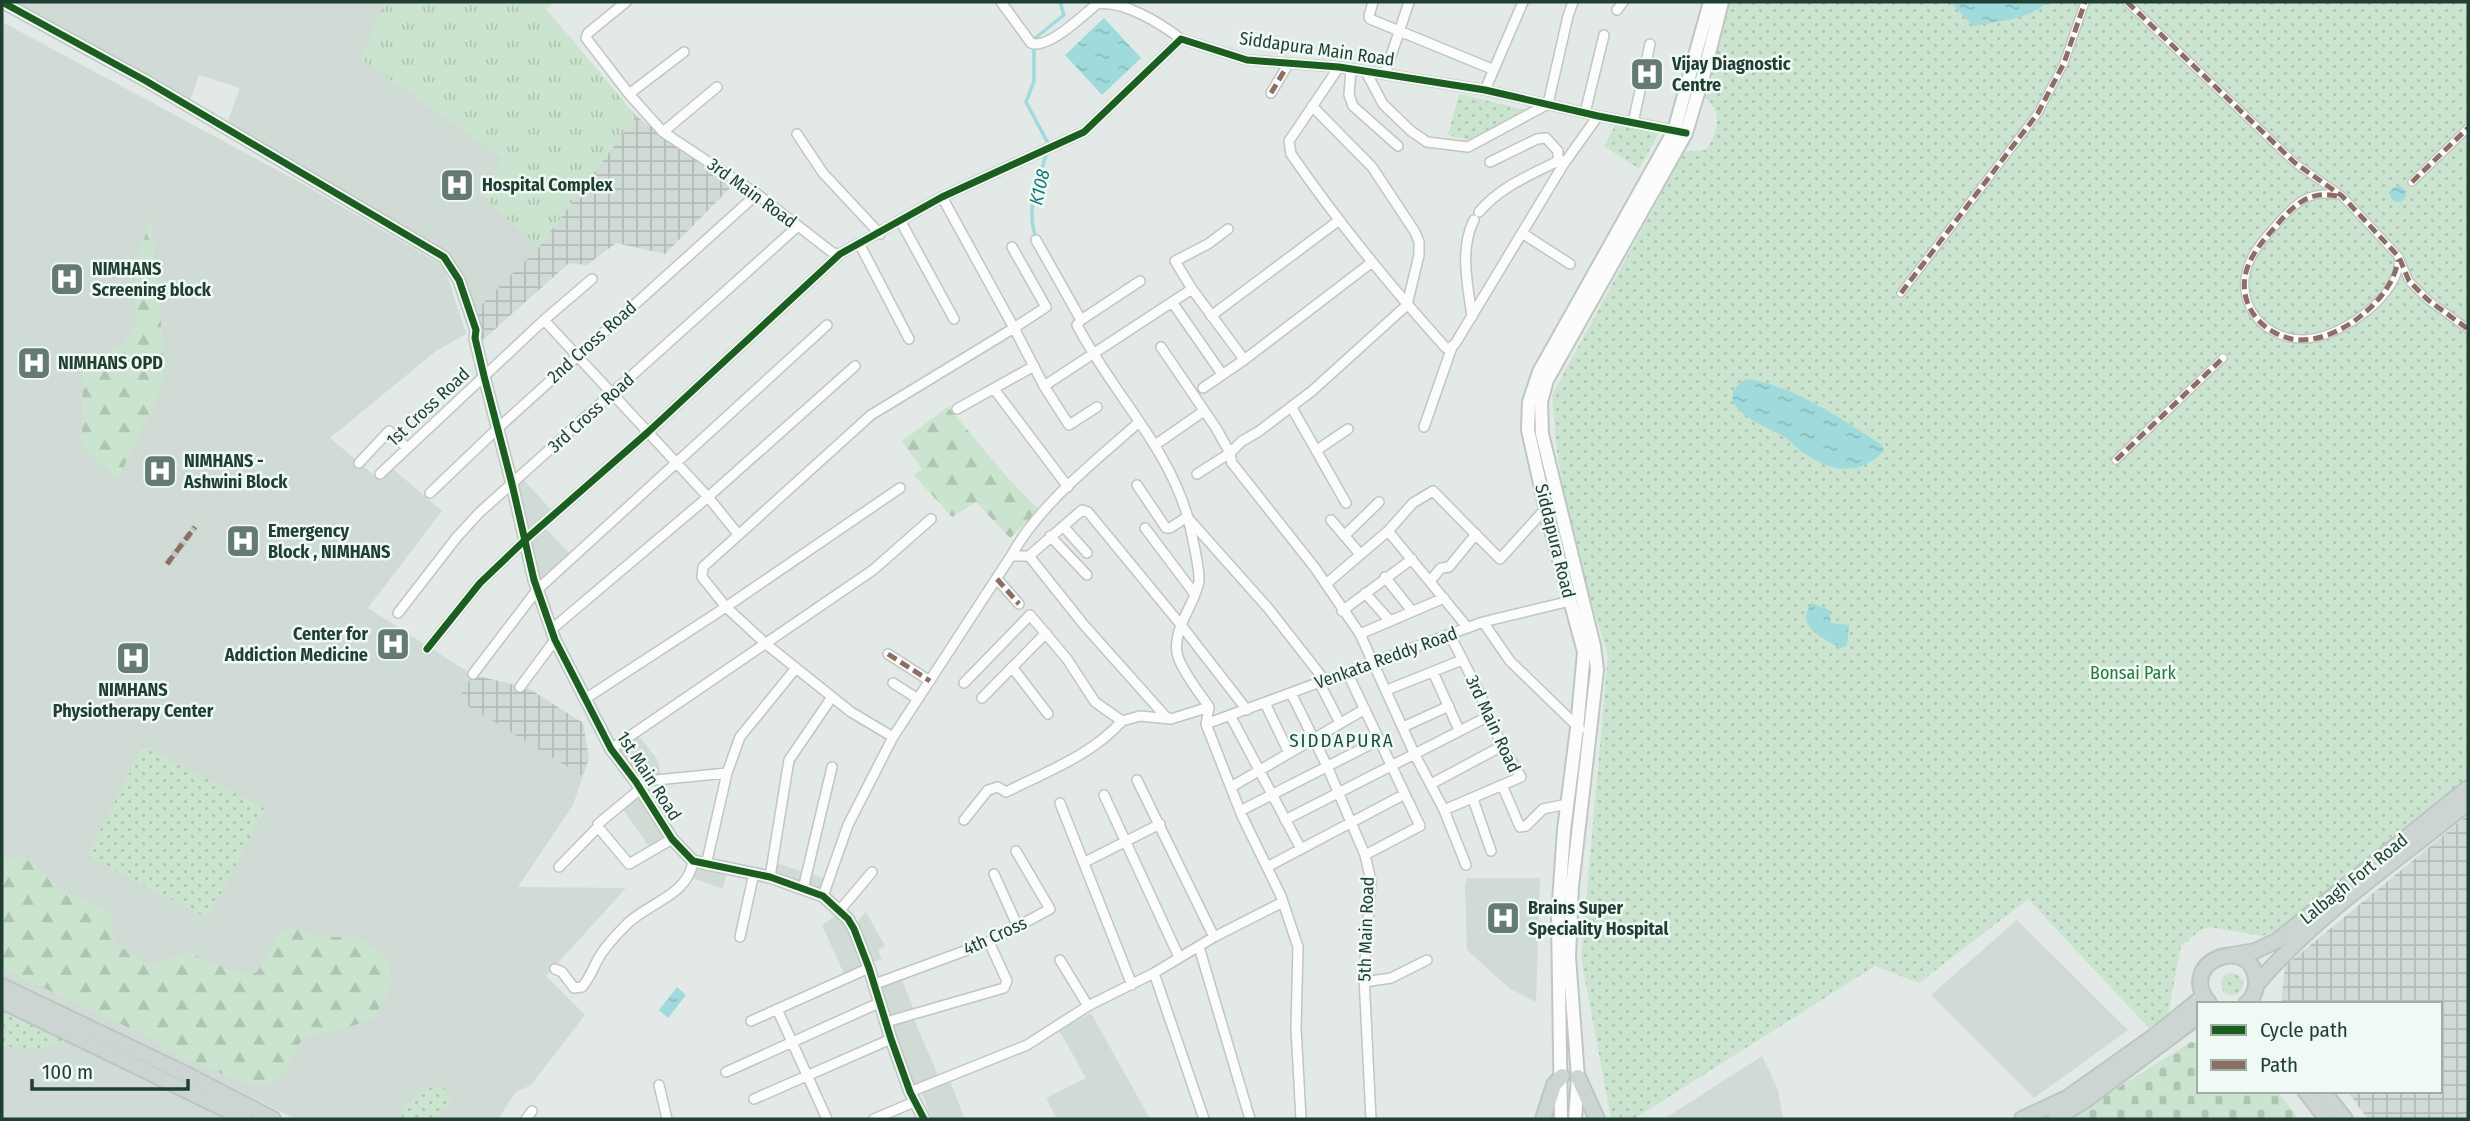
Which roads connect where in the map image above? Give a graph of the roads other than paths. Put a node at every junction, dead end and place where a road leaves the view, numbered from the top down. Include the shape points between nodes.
1 (2, 2) edge
2 (626, 2) edge
3 (1002, 2) edge
4 (1373, 2) edge
5 (1409, 2) edge
6 (1523, 2) edge
7 (1573, 2) edge
8 (1710, 2) edge
9 (1722, 2) edge
10 (2084, 2) edge
11 (2127, 2) edge
12 (2, 10) edge
13 (1399, 29) junction
14 (1604, 35) dead end
15 (1181, 39) junction
16 (1650, 44) dead end
17 (684, 52) dead end
18 (1289, 63) junction
19 (1339, 67) junction
20 (1351, 69) junction
21 (1492, 69) junction
22 (1366, 72) junction
23 (1385, 74) junction
24 (147, 84) junction
25 (717, 87) dead end
26 (1485, 90) junction
27 (1271, 93) dead end
28 (629, 94) junction
29 (1548, 104) junction
30 (1312, 107) junction
31 (1585, 113) junction
32 (1598, 116) junction
33 (1633, 123) junction
34 (2468, 128) edge
35 (663, 132) junction
36 (1680, 132) junction
37 (797, 134) dead end
38 (1398, 146) dead end
39 (1562, 161) junction
40 (1490, 162) dead end
41 (2412, 183) dead end
42 (757, 194) junction
43 (942, 197) junction
44 (2342, 197) junction
45 (1338, 221) junction
46 (901, 222) junction
47 (798, 226) junction
48 (1228, 229) dead end
49 (880, 233) junction
50 (1522, 233) junction
51 (1036, 240) dead end
52 (860, 245) junction
53 (1012, 247) dead end
54 (840, 254) junction
55 (2399, 257) junction
56 (1371, 263) junction
57 (1570, 264) dead end
58 (592, 279) dead end
59 (1140, 281) dead end
60 (1192, 289) junction
61 (1901, 293) dead end
62 (1172, 302) junction
63 (1407, 305) junction
64 (1211, 316) junction
65 (1472, 317) junction
66 (954, 319) dead end
67 (544, 320) junction
68 (1080, 320) junction
69 (827, 325) dead end
70 (1014, 328) junction
71 (2468, 329) edge
72 (909, 339) dead end
73 (1161, 347) dead end
74 (1452, 347) junction
75 (578, 355) junction
76 (1093, 355) junction
77 (1243, 358) dead end
78 (2223, 358) dead end
79 (855, 366) dead end
80 (1034, 366) junction
81 (1222, 374) dead end
82 (484, 376) junction
83 (1044, 386) junction
84 (994, 388) junction
85 (1203, 388) dead end
86 (613, 393) junction
87 (1097, 407) dead end
88 (1292, 408) junction
89 (957, 409) dead end
90 (1204, 411) junction
91 (1139, 422) junction
92 (1423, 427) dead end
93 (497, 429) junction
94 (1348, 429) dead end
95 (647, 433) junction
96 (1155, 445) junction
97 (407, 448) junction
98 (1317, 450) junction
99 (1230, 453) junction
100 (2116, 460) dead end
101 (359, 463) dead end
102 (676, 464) junction
103 (380, 474) dead end
104 (1197, 474) dead end
105 (512, 484) junction
106 (1138, 485) dead end
107 (1068, 487) junction
108 (900, 488) dead end
109 (429, 493) dead end
110 (708, 497) junction
111 (1379, 502) dead end
112 (1346, 503) dead end
113 (1559, 505) junction
114 (1546, 508) junction
115 (1187, 517) junction
116 (931, 519) dead end
117 (1331, 520) dead end
118 (1063, 526) junction
119 (1145, 528) dead end
120 (1388, 531) junction
121 (738, 534) junction
122 (1476, 534) junction
123 (1344, 536) junction
124 (1051, 537) junction
125 (525, 540) junction
126 (1087, 553) dead end
127 (1360, 554) junction
128 (1011, 556) junction
129 (1029, 556) junction
130 (1412, 559) junction
131 (1087, 575) dead end
132 (1385, 578) junction
133 (997, 579) junction
134 (1430, 581) junction
135 (1326, 584) junction
136 (537, 590) junction
137 (1194, 593) junction
138 (1365, 593) junction
139 (1444, 598) junction
140 (1570, 601) junction
141 (1019, 604) dead end
142 (726, 607) junction
143 (1342, 611) junction
144 (1412, 611) junction
145 (398, 613) dead end
146 (1390, 621) junction
147 (1483, 622) junction
148 (1181, 625) junction
149 (1468, 628) junction
150 (1046, 633) junction
151 (554, 634) junction
152 (1360, 634) junction
153 (1450, 635) junction
154 (766, 644) junction
155 (427, 649) dead end
156 (888, 654) dead end
157 (1461, 660) junction
158 (1374, 663) junction
159 (1013, 667) junction
160 (796, 668) junction
161 (1347, 672) junction
162 (1433, 672) junction
163 (473, 674) dead end
164 (930, 681) junction
165 (893, 683) dead end
166 (964, 683) dead end
167 (1323, 683) junction
168 (520, 687) dead end
169 (1387, 690) junction
170 (1291, 693) junction
171 (832, 696) junction
172 (982, 698) dead end
173 (584, 699) junction
174 (918, 699) junction
175 (1265, 703) junction
176 (1449, 706) junction
177 (1209, 707) junction
178 (1364, 709) junction
179 (1247, 710) junction
180 (1048, 714) dead end
181 (1230, 715) junction
182 (1489, 716) junction
183 (1171, 719) junction
184 (1122, 721) junction
185 (1340, 723) junction
186 (1206, 724) junction
187 (1403, 727) junction
188 (1577, 728) junction
189 (1460, 730) junction
190 (1591, 731) junction
191 (893, 737) junction
192 (1313, 738) junction
193 (1378, 740) junction
194 (1502, 746) junction
195 (611, 749) junction
196 (1289, 753) junction
197 (1415, 755) junction
198 (832, 766) dead end
199 (1327, 766) junction
200 (1391, 766) junction
201 (1261, 769) junction
202 (727, 772) junction
203 (1137, 780) dead end
204 (1431, 784) junction
205 (1502, 785) junction
206 (638, 786) junction
207 (1231, 787) junction
208 (2468, 788) edge
209 (1338, 793) junction
210 (1273, 794) junction
211 (1405, 794) junction
212 (1104, 795) dead end
213 (1473, 799) junction
214 (1060, 803) dead end
215 (2468, 803) edge
216 (1567, 804) junction
217 (1444, 810) junction
218 (1240, 811) junction
219 (964, 820) dead end
220 (1286, 820) junction
221 (1351, 821) junction
222 (1160, 824) junction
223 (598, 827) junction
224 (672, 839) junction
225 (1127, 840) junction
226 (1301, 849) junction
227 (1016, 851) dead end
228 (1491, 851) dead end
229 (1365, 855) junction
230 (693, 862) junction
231 (1085, 862) junction
232 (706, 865) junction
233 (1466, 865) dead end
234 (559, 867) dead end
235 (1267, 867) junction
236 (872, 872) dead end
237 (754, 873) junction
238 (994, 874) dead end
239 (770, 877) junction
240 (803, 888) junction
241 (823, 896) junction
242 (1283, 902) junction
243 (840, 910) junction
244 (1018, 927) junction
245 (740, 936) dead end
246 (1214, 937) junction
247 (989, 942) junction
248 (1199, 947) junction
249 (2232, 955) junction
250 (1179, 957) junction
251 (1060, 960) dead end
252 (1427, 960) dead end
253 (869, 968) junction
254 (555, 969) dead end
255 (1154, 973) junction
256 (1364, 982) junction
257 (2257, 984) junction
258 (874, 985) junction
259 (1132, 985) junction
260 (2, 986) edge
261 (2207, 1000) edge
262 (2, 1001) edge
263 (881, 1002) junction
264 (2251, 1002) edge
265 (1088, 1006) junction
266 (2197, 1007) edge
267 (777, 1009) junction
268 (2197, 1017) edge
269 (751, 1021) dead end
270 (886, 1023) junction
271 (891, 1039) junction
272 (792, 1042) junction
273 (726, 1072) dead end
274 (1562, 1076) junction
275 (807, 1077) junction
276 (1577, 1077) junction
277 (659, 1085) dead end
278 (2307, 1093) edge
279 (2325, 1093) edge
280 (912, 1097) junction
281 (754, 1099) dead end
282 (245, 1119) edge
283 (273, 1119) edge
284 (667, 1119) edge
285 (827, 1119) edge
286 (874, 1119) edge
287 (924, 1119) edge
288 (1204, 1119) edge
289 (1250, 1119) edge
290 (1301, 1119) edge
291 (1371, 1119) edge
292 (1543, 1119) edge
293 (1561, 1119) edge
294 (1575, 1119) edge
295 (1597, 1119) edge
296 (2022, 1119) edge
297 (2057, 1119) edge
298 (2327, 1119) edge
299 (2345, 1119) edge

1 - 24 street
2 - 28 street, 3rd Main Road via 586,38
3 - 15 street, Siddapura Main Road via 1036,46 1106,2 1160,23
4 - 13 street via 1370,19
5 - 13 street
6 - 21 street
7 - 29 street
8 - 36 main road, Siddapura Road
9 - 36 main road, Siddapura Road via 1704,73
10 - 61 street via 2064,63 2038,113
11 - 44 street via 2295,163
12 - 24 street
13 - 21 street
13 - 23 street
14 - 31 street
15 - 18 street, Siddapura Main Road via 1247,60
15 - 43 street via 1084,132
16 - 33 street
17 - 28 street
18 - 19 street, Siddapura Main Road
18 - 27 street
19 - 20 street, Siddapura Main Road
19 - 30 street
20 - 22 street, Siddapura Main Road
20 - 38 street via 1353,106
21 - 26 street
22 - 23 street, Siddapura Main Road
22 - 29 street via 1383,104 1427,142 1468,147
23 - 26 street, Siddapura Main Road
24 - 82 street, 1st Main Road via 444,257 459,279 477,330
25 - 35 street
26 - 29 street, Siddapura Main Road
28 - 35 street, 3rd Main Road
29 - 31 street, Siddapura Main Road
30 - 45 street via 1289,141 1291,154
30 - 63 street via 1372,167 1415,232 1419,255
31 - 32 street, Siddapura Main Road
32 - 33 street, Siddapura Main Road
32 - 39 street
33 - 36 street, Siddapura Main Road
34 - 41 street
35 - 42 street, 3rd Main Road
36 - 113 main road, Siddapura Road via 1544,389 1542,434
36 - 114 main road, Siddapura Road via 1532,388 1528,430
37 - 49 street via 823,173
39 - 40 street via 1546,138
39 - 50 street
39 - 65 street via 1501,190 1477,216 1466,250
42 - 47 street, 3rd Main Road
42 - 75 street, 2nd Cross Road
43 - 46 street
43 - 70 street
44 - 55 street
44 - 55 street via 2314,194 2283,217 2257,247 2245,288 2247,302 2260,323 2292,339 2318,338 2366,314 2397,274
45 - 56 street
45 - 64 street
46 - 49 street
46 - 66 street
47 - 54 street, 3rd Main Road
47 - 86 street, 3rd Cross Road
48 - 60 street via 1175,261
49 - 52 street
50 - 57 street
50 - 65 street
51 - 68 street
52 - 54 street
52 - 72 street
53 - 70 street via 1046,307
54 - 95 street
55 - 71 street via 2409,281
56 - 63 street
56 - 85 street
58 - 67 street, 1st Cross Road
59 - 68 street
60 - 62 street
60 - 64 street
62 - 76 street
62 - 81 street
63 - 74 street via 1446,348
63 - 88 street
64 - 77 street
65 - 74 street
67 - 75 street
67 - 82 street, 1st Cross Road
68 - 76 street via 1077,325
69 - 102 street
70 - 80 street
70 - 121 street via 871,415
73 - 90 street
74 - 92 street
75 - 86 street
75 - 93 street, 2nd Cross Road
76 - 83 street
76 - 91 street
78 - 100 street
79 - 110 street
80 - 83 street
80 - 84 street
82 - 93 street, 1st Main Road
82 - 97 street, 1st Cross Road
83 - 87 street via 1069,425
84 - 89 street
84 - 107 street
86 - 95 street
86 - 105 street, 3rd Cross Road
88 - 98 street
88 - 99 street
90 - 96 street
90 - 99 street
91 - 96 street
91 - 107 street
93 - 105 street, 1st Main Road
93 - 109 street, 2nd Cross Road
94 - 98 street
95 - 102 street
95 - 125 street
96 - 115 street
97 - 101 street via 388,431
97 - 103 street, 1st Cross Road
98 - 112 street
99 - 104 street
99 - 135 street via 1232,463
102 - 110 street
102 - 136 street
105 - 125 street, 1st Main Road
105 - 145 street, 3rd Cross Road via 457,537
106 - 115 street via 1166,528
107 - 128 street via 1023,533
108 - 142 street
110 - 121 street
110 - 151 street
111 - 123 street
113 - 114 street
113 - 190 main road, Siddapura Road via 1594,646 1597,670
114 - 122 street via 1500,559
114 - 140 main road, Siddapura Road
115 - 137 street via 1199,580
115 - 167 street via 1268,608
116 - 154 street via 873,570
117 - 123 street
118 - 124 street
118 - 126 street
118 - 148 street via 1080,511 1088,512
119 - 137 street
120 - 122 street via 1413,503 1433,491
120 - 127 street
120 - 130 street
121 - 142 street via 701,572
122 - 134 street via 1449,567 1441,568
123 - 127 street
124 - 129 street
124 - 131 street
125 - 136 street, 1st Main Road
125 - 155 street via 480,583
127 - 135 street
128 - 129 street
128 - 133 street
129 - 183 street via 1084,625
130 - 132 street
130 - 134 street
132 - 138 street
132 - 144 street
133 - 141 street
133 - 164 street
134 - 139 street
135 - 143 street
136 - 151 street, 1st Main Road
136 - 163 street
137 - 148 street
138 - 143 street
138 - 146 street
139 - 144 street
139 - 149 street
140 - 147 street, Venkata Reddy Road
140 - 188 main road, Siddapura Road via 1584,652
142 - 154 street
142 - 173 street
143 - 152 street
144 - 146 street
146 - 152 street
147 - 149 street, Venkata Reddy Road
147 - 188 street via 1510,662
148 - 177 street via 1179,659
148 - 179 street
149 - 153 street, Venkata Reddy Road
150 - 159 street
150 - 166 street via 1030,615
150 - 184 street via 1096,702
151 - 168 street
151 - 173 street, 1st Main Road
152 - 158 street
153 - 157 street, 3rd Main Road
153 - 158 street, Venkata Reddy Road
154 - 160 street
154 - 195 street
156 - 164 street
157 - 162 street
157 - 182 street, 3rd Main Road
158 - 161 street, Venkata Reddy Road
158 - 169 street
159 - 172 street
159 - 180 street
160 - 171 street
160 - 202 street via 740,737
161 - 167 street, Venkata Reddy Road
161 - 178 street, 5th Main Road
162 - 169 street
162 - 176 street
164 - 174 street
165 - 174 street
167 - 170 street, Venkata Reddy Road
167 - 185 street
169 - 187 street
170 - 175 street, Venkata Reddy Road
170 - 192 street
171 - 191 street
171 - 239 street via 789,760
173 - 195 street, 1st Main Road
174 - 191 street
175 - 179 street, Venkata Reddy Road
175 - 196 street
176 - 187 street
176 - 189 street
177 - 183 street
177 - 186 street
178 - 185 street
178 - 193 street, 5th Main Road
179 - 181 street, Venkata Reddy Road
181 - 186 street, Venkata Reddy Road
181 - 201 street
182 - 189 street
182 - 194 street, 3rd Main Road
183 - 184 street via 1140,716
184 - 219 street via 1092,748 1006,792 998,787 988,790
185 - 192 street
186 - 207 street
187 - 197 street
188 - 190 street
188 - 216 main road, Siddapura Road
189 - 197 street
190 - 276 main road, Siddapura Road via 1572,886 1569,957
191 - 241 street via 848,825
192 - 196 street
192 - 199 street
193 - 199 street
193 - 200 street, 5th Main Road
194 - 204 street
194 - 205 street, 3rd Main Road via 1521,777
195 - 206 street, 1st Main Road
196 - 201 street
197 - 200 street
197 - 204 street
198 - 240 street
199 - 209 street
199 - 210 street
200 - 209 street
200 - 211 street, 5th Main Road
201 - 207 street
201 - 210 street
202 - 206 street
202 - 232 street
203 - 222 street
204 - 217 street
205 - 213 street, 3rd Main Road
205 - 216 street via 1520,827 1543,809
206 - 223 street
206 - 224 street, 1st Main Road
207 - 218 street
208 - 249 main road, Lalbagh Fort Road via 2278,940
209 - 220 street
209 - 221 street
210 - 218 street
210 - 220 street
211 - 221 street
211 - 229 street, 5th Main Road via 1420,826
212 - 225 street
213 - 217 street, 3rd Main Road
213 - 228 street
214 - 231 street
215 - 257 main road, Lalbagh Fort Road via 2307,931
216 - 274 main road, Siddapura Road via 1557,934
217 - 233 street
218 - 235 street
220 - 226 street
221 - 226 street
221 - 229 street
222 - 225 street
222 - 246 street
223 - 224 street via 630,864
223 - 234 street
224 - 230 street, 1st Main Road
225 - 231 street
225 - 250 street
226 - 235 street
227 - 244 street, 4th Cross via 1050,909
229 - 256 street, 5th Main Road via 1371,881
230 - 232 street
230 - 254 street via 678,890 629,922 596,962 582,988 574,988
231 - 259 street
232 - 237 street
235 - 242 street
236 - 243 street
237 - 239 street
237 - 245 street
238 - 244 street
239 - 240 street
240 - 241 street
241 - 243 street
242 - 246 street
242 - 290 street via 1298,947
243 - 253 street via 854,929
244 - 247 street, 4th Cross
246 - 248 street
247 - 258 street, 4th Cross
247 - 270 street via 1007,981 1004,988
248 - 250 street
248 - 289 street
249 - 257 main road via 2253,969
249 - 261 main road, Lalbagh Fort Road via 2207,965 2202,974
250 - 255 street
251 - 265 street
252 - 256 street via 1391,978
253 - 258 street
253 - 267 street
255 - 259 street
255 - 288 street
256 - 291 street, 5th Main Road
257 - 264 main road
258 - 263 street
259 - 265 street
260 - 283 main road
262 - 282 main road
263 - 270 street
263 - 272 street
265 - 280 street via 1027,1045
266 - 296 main road via 2067,1098
267 - 269 street
267 - 272 street
268 - 297 main road
270 - 271 street
271 - 275 street
271 - 280 street
272 - 273 street
272 - 275 street
274 - 292 main road via 1554,1085
274 - 293 main road, Siddapura Road
275 - 281 street
275 - 285 street
276 - 294 main road, Siddapura Road
276 - 295 main road
277 - 284 street
278 - 298 main road
279 - 299 main road
280 - 286 street
280 - 287 street

